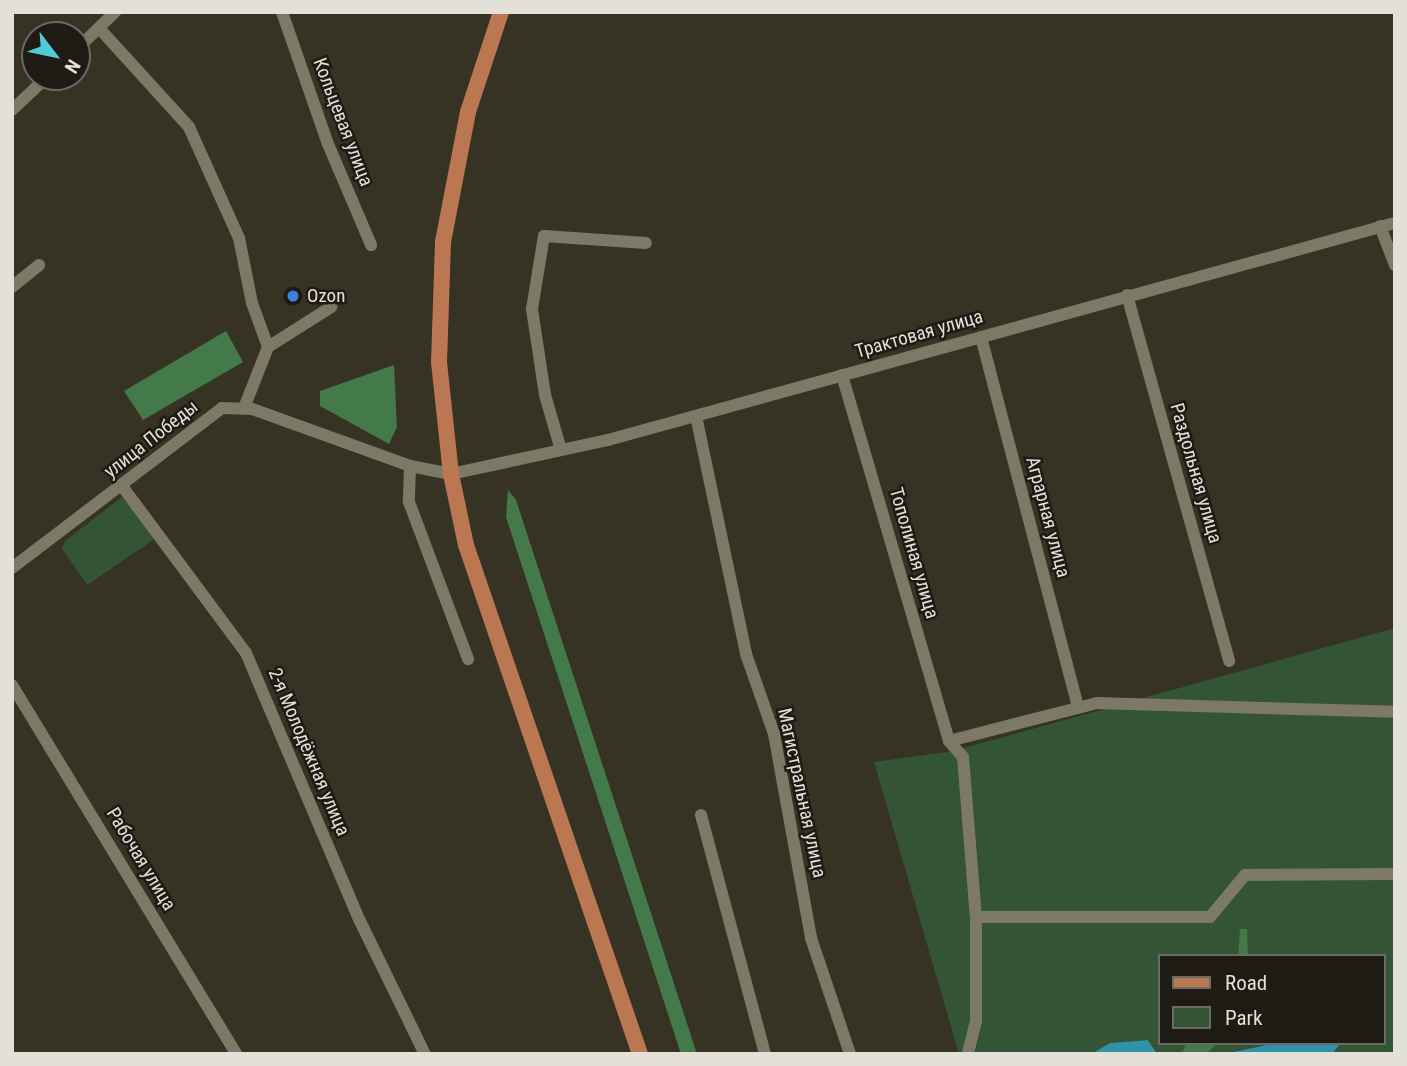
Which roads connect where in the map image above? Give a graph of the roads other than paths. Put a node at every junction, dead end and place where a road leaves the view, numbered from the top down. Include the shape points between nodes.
1 (115, 12) edge
2 (282, 12) edge
3 (502, 12) edge
4 (99, 29) junction
5 (91, 36) edge
6 (32, 91) edge
7 (12, 110) edge
8 (1395, 223) edge
9 (1381, 226) junction
10 (646, 243) dead end
11 (371, 245) dead end
12 (39, 265) dead end
13 (1395, 265) edge
14 (12, 287) edge
15 (1127, 295) junction
16 (331, 307) dead end
17 (981, 337) junction
18 (268, 347) junction
19 (842, 375) junction
20 (244, 408) junction
21 (696, 416) junction
22 (561, 450) junction
23 (410, 466) junction
24 (451, 474) junction
25 (122, 486) junction
26 (12, 568) edge
27 (468, 659) dead end
28 (1229, 661) dead end
29 (12, 685) edge
30 (1078, 708) junction
31 (1395, 712) edge
32 (949, 741) junction
33 (701, 814) dead end
34 (1395, 874) edge
35 (976, 917) junction
36 (236, 1054) edge
37 (425, 1054) edge
38 (640, 1054) edge
39 (765, 1054) edge
40 (850, 1054) edge
41 (968, 1054) edge

1 - 4 street
2 - 11 street, Кольцевая улица via 328,144
3 - 24 main road via 468,113 443,242 439,362
4 - 5 street
4 - 18 street via 189,127 239,238 252,303
6 - 7 street
8 - 9 street, Трактовая улица
9 - 13 street
9 - 15 street, Трактовая улица
10 - 22 street via 544,236 532,309 545,395
12 - 14 street
15 - 17 street, Трактовая улица
15 - 28 street, Раздольная улица
16 - 18 street
17 - 19 street, Трактовая улица
17 - 30 street, Аграрная улица
18 - 20 street
19 - 21 street, Трактовая улица
19 - 32 street, Тополиная улица
20 - 23 street
20 - 25 street, улица Победы via 222,408
21 - 22 street, Трактовая улица
21 - 40 street, Магистральная улица via 746,654 774,734 811,938
22 - 24 street, Трактовая улица
23 - 24 street
23 - 27 street via 409,502
24 - 38 main road via 467,545
25 - 26 street, улица Победы
25 - 37 street, 2-я Молодёжная улица via 246,653 360,921
29 - 36 street, Рабочая улица
30 - 31 street via 1097,703
30 - 32 street
32 - 35 street, Тополиная улица via 962,757
33 - 39 street
34 - 35 street via 1245,875 1210,917
35 - 41 street, Тополиная улица via 975,1021

